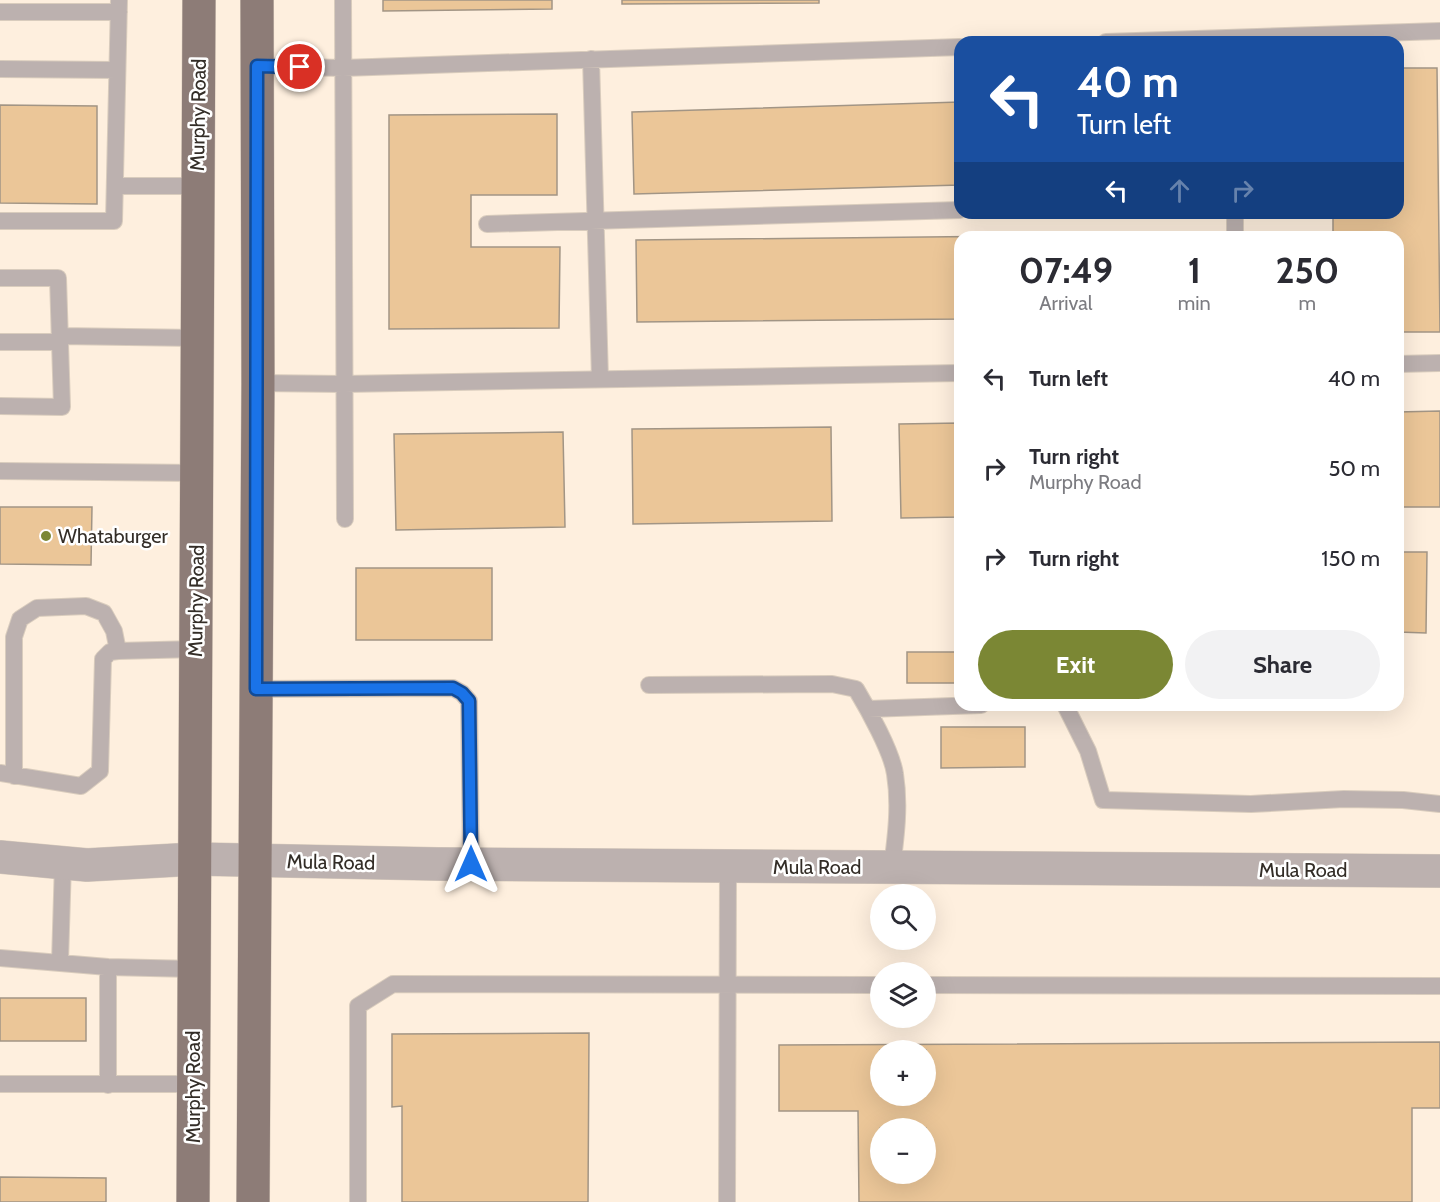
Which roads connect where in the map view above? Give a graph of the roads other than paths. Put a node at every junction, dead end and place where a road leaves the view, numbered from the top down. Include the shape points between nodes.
1 (199, 0) edge
2 (257, 0) edge
3 (343, 0) edge
4 (119, 6) edge
5 (0, 12) edge
6 (1440, 31) edge
7 (1323, 36) edge
8 (954, 47) edge
9 (591, 59) junction
10 (257, 66) junction
11 (343, 68) junction
12 (0, 69) edge
13 (117, 70) junction
14 (115, 186) junction
15 (197, 186) junction
16 (954, 210) edge
17 (0, 221) edge
18 (595, 221) junction
19 (487, 224) dead end
20 (0, 278) edge
21 (196, 338) junction
22 (60, 339) junction
23 (0, 342) edge
24 (1440, 363) edge
25 (1404, 364) edge
26 (954, 372) edge
27 (600, 379) junction
28 (258, 383) junction
29 (344, 384) junction
30 (0, 406) edge
31 (0, 471) edge
32 (197, 473) junction
33 (345, 519) dead end
34 (196, 649) junction
35 (118, 651) junction
36 (649, 685) dead end
37 (256, 689) junction
38 (954, 706) edge
39 (868, 709) junction
40 (1068, 711) edge
41 (7, 775) edge
42 (1440, 804) edge
43 (0, 857) edge
44 (195, 859) junction
45 (254, 860) junction
46 (63, 862) junction
47 (471, 864) junction
48 (728, 866) junction
49 (892, 867) junction
50 (1440, 871) edge
51 (0, 958) edge
52 (60, 962) junction
53 (108, 967) junction
54 (193, 969) junction
55 (727, 985) junction
56 (870, 985) edge
57 (936, 985) edge
58 (1440, 986) edge
59 (0, 1084) edge
60 (193, 1084) junction
61 (108, 1085) junction
62 (192, 1202) edge
63 (253, 1202) edge
64 (358, 1202) edge
65 (727, 1202) edge

1 - 15 main road, Murphy Road
2 - 10 main road
3 - 11 lane
4 - 5 lane
4 - 13 lane
6 - 7 lane
8 - 9 lane
9 - 11 lane
9 - 18 lane
10 - 11 lane
10 - 28 main road
11 - 29 lane
12 - 13 lane
13 - 14 lane
14 - 15 lane
14 - 17 lane via 114,221
15 - 21 main road, Murphy Road
16 - 18 lane
18 - 19 lane
18 - 27 lane
20 - 22 lane via 58,278
21 - 22 lane
21 - 32 main road, Murphy Road
22 - 23 lane
22 - 30 lane via 62,407
24 - 25 lane
26 - 27 lane
27 - 29 lane
28 - 29 lane
28 - 37 main road
29 - 33 lane
31 - 32 lane
32 - 34 main road, Murphy Road
34 - 35 lane
34 - 44 main road, Murphy Road
35 - 41 lane via 103,659 100,771 81,786
35 - 41 lane via 114,631 104,613 86,606 37,608 20,619 14,637
36 - 39 lane via 832,684 856,689
37 - 45 main road
37 - 47 lane via 453,688 462,693 469,701
38 - 39 lane
39 - 49 lane via 895,772 899,819
40 - 42 lane via 1088,751 1103,800 1251,804 1368,799
43 - 46 street, Mula Road
44 - 45 street, Mula Road
44 - 46 street, Mula Road via 87,865
44 - 54 main road, Murphy Road
45 - 47 street, Mula Road
45 - 63 main road
46 - 52 lane
47 - 48 street, Mula Road
48 - 49 street, Mula Road
48 - 55 lane
49 - 50 street, Mula Road
51 - 52 lane
52 - 53 lane
53 - 54 lane
53 - 61 lane
54 - 60 main road, Murphy Road
55 - 56 lane
55 - 64 lane via 393,984 358,1006
55 - 65 lane
57 - 58 lane
59 - 61 lane
60 - 61 lane
60 - 62 main road, Murphy Road

